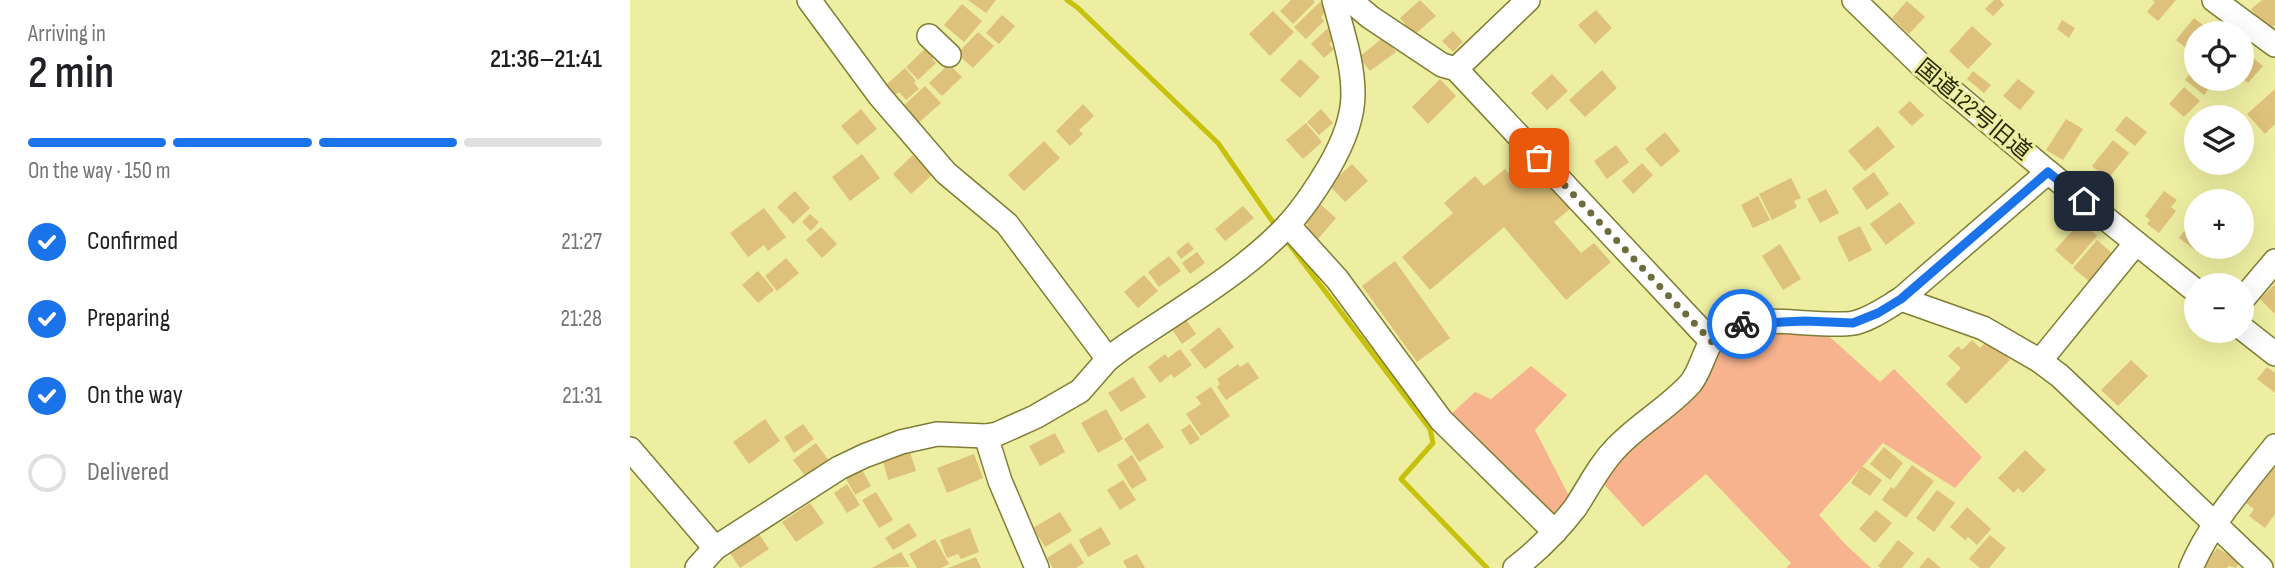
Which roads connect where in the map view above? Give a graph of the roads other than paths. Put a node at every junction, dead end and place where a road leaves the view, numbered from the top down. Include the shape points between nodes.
1 (809, 0) edge
2 (1334, 0) edge
3 (1350, 0) edge
4 (1528, 0) edge
5 (1854, 0) edge
6 (2214, 0) edge
7 (929, 36) dead end
8 (2275, 45) edge
9 (949, 55) dead end
10 (1456, 69) junction
11 (2048, 172) junction
12 (1288, 225) junction
13 (2136, 243) junction
14 (2275, 261) edge
15 (2184, 281) edge
16 (2254, 286) edge
17 (1901, 299) junction
18 (2254, 337) edge
19 (1712, 342) junction
20 (2275, 354) edge
21 (1108, 359) junction
22 (2040, 361) junction
23 (986, 436) junction
24 (2275, 446) edge
25 (630, 449) edge
26 (2215, 524) junction
27 (1555, 532) junction
28 (715, 548) junction
29 (697, 568) edge
30 (1037, 568) edge
31 (1515, 568) edge
32 (2191, 568) edge
33 (2261, 568) edge

1 - 21 street via 873,87 946,173 1007,224
2 - 12 street via 1353,96 1347,130 1334,159
3 - 10 street via 1442,65
4 - 10 street
5 - 11 street, 国道122号旧道 via 1921,65
6 - 8 street
7 - 9 street
10 - 19 street
11 - 13 street, 国道122号旧道
11 - 17 street
12 - 21 street via 1258,253
12 - 27 street via 1337,279 1441,420
13 - 15 street, 国道122号旧道
13 - 22 street
14 - 16 street
17 - 19 street via 1853,323 1732,324
17 - 22 street via 1983,328
18 - 20 street
19 - 27 street via 1692,381 1618,446
21 - 23 street via 1080,391 1035,417
22 - 26 street
23 - 28 street via 937,434 863,456
23 - 30 street
24 - 26 street
25 - 28 street
26 - 32 street
26 - 33 street
27 - 31 street
28 - 29 street

